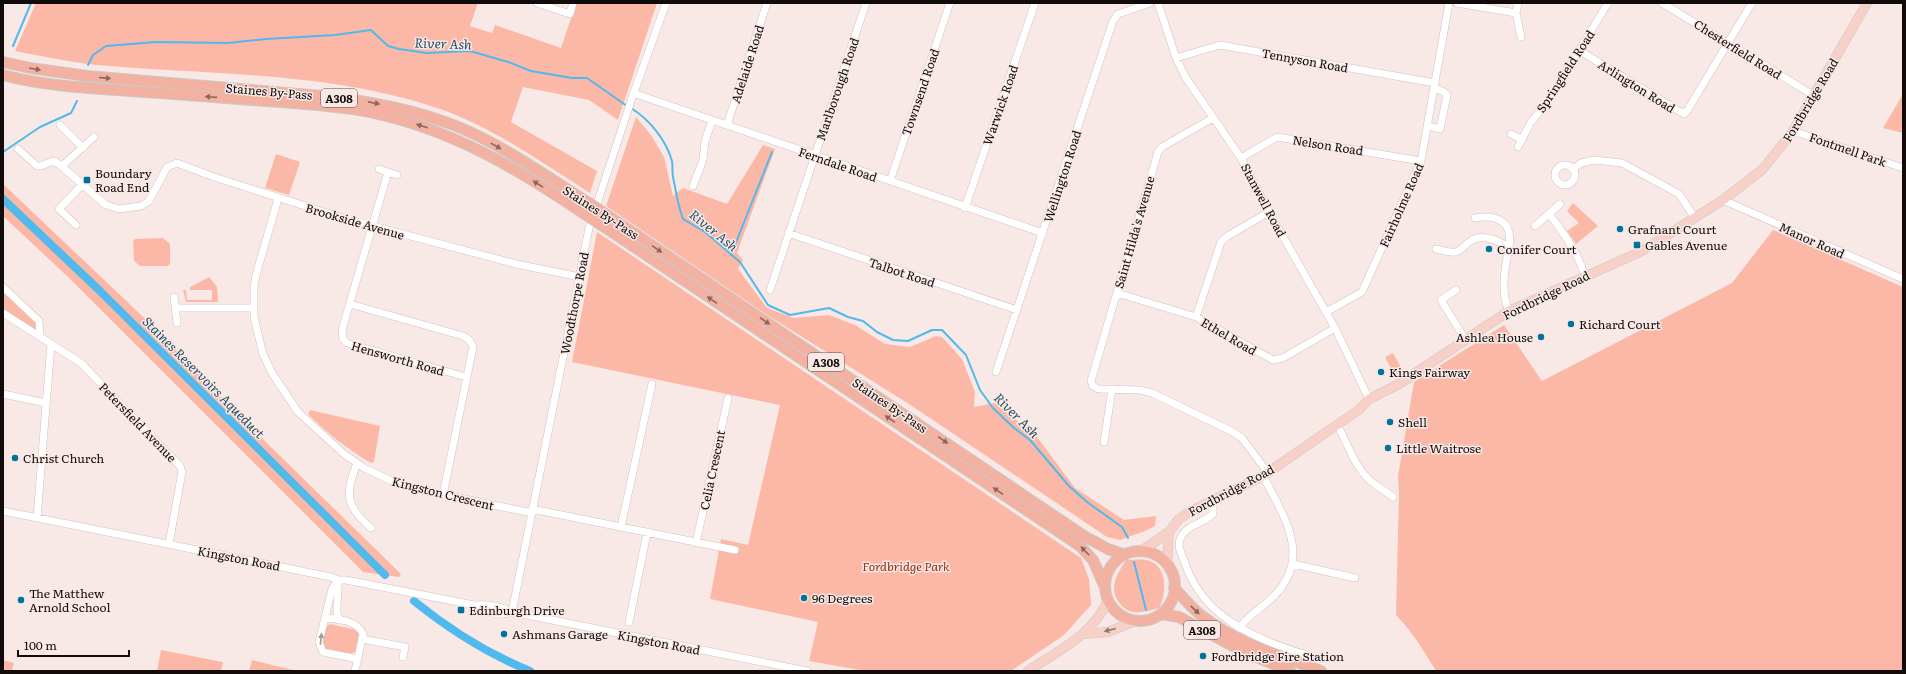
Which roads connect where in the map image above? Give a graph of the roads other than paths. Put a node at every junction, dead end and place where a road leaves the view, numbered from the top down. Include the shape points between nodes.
1 (536, 3) edge
2 (573, 3) edge
3 (666, 3) edge
4 (767, 3) edge
5 (866, 3) edge
6 (950, 3) edge
7 (1035, 3) edge
8 (1150, 3) edge
9 (1158, 3) edge
10 (1449, 3) edge
11 (1457, 3) edge
12 (1518, 3) edge
13 (1608, 3) edge
14 (1662, 3) edge
15 (1752, 3) edge
16 (1867, 3) edge
17 (1516, 13) junction
18 (1521, 37) dead end
19 (1728, 43) junction
20 (1580, 51) junction
21 (1176, 58) junction
22 (3, 62) edge
23 (3, 75) edge
24 (1435, 86) junction
25 (633, 93) junction
26 (1813, 96) junction
27 (1213, 118) junction
28 (712, 121) junction
29 (60, 125) dead end
30 (727, 125) junction
31 (1428, 126) junction
32 (1793, 131) junction
33 (1511, 134) dead end
34 (94, 137) dead end
35 (1522, 140) junction
36 (1518, 147) dead end
37 (83, 148) junction
38 (18, 149) dead end
39 (815, 156) junction
40 (1241, 158) junction
41 (1421, 161) junction
42 (62, 166) junction
43 (1903, 168) edge
44 (1573, 169) dead end
45 (379, 170) dead end
46 (388, 172) junction
47 (397, 175) dead end
48 (890, 181) junction
49 (82, 185) junction
50 (693, 186) dead end
51 (278, 199) junction
52 (1723, 200) junction
53 (1560, 204) dead end
54 (965, 208) junction
55 (1269, 212) junction
56 (1549, 214) junction
57 (1475, 218) dead end
58 (1695, 218) junction
59 (76, 225) dead end
60 (372, 226) junction
61 (1534, 226) dead end
62 (788, 233) junction
63 (1043, 233) junction
64 (1509, 247) junction
65 (1436, 248) dead end
66 (580, 277) junction
67 (1585, 277) junction
68 (1903, 279) edge
69 (3, 287) edge
70 (770, 290) dead end
71 (1456, 290) dead end
72 (1117, 293) junction
73 (174, 298) dead end
74 (350, 304) junction
75 (176, 308) junction
76 (254, 308) junction
77 (1017, 310) junction
78 (1509, 311) junction
79 (1326, 312) junction
80 (3, 314) edge
81 (1196, 317) junction
82 (177, 323) dead end
83 (1335, 328) junction
84 (40, 337) junction
85 (1465, 339) junction
86 (51, 344) junction
87 (996, 372) dead end
88 (466, 377) junction
89 (652, 384) dead end
90 (1112, 389) junction
91 (3, 394) edge
92 (728, 398) dead end
93 (1369, 399) junction
94 (46, 403) junction
95 (1337, 425) junction
96 (1104, 442) dead end
97 (357, 463) junction
98 (1266, 474) junction
99 (1391, 493) dead end
100 (443, 495) junction
101 (1210, 502) junction
102 (3, 511) edge
103 (532, 511) junction
104 (37, 518) junction
105 (621, 527) junction
106 (371, 528) dead end
107 (1169, 532) junction
108 (647, 533) junction
109 (696, 543) junction
110 (169, 544) junction
111 (735, 550) dead end
112 (1141, 551) junction
113 (1125, 555) junction
114 (1167, 564) junction
115 (1293, 564) junction
116 (1355, 578) dead end
117 (338, 580) junction
118 (1104, 585) junction
119 (1174, 588) junction
120 (1108, 601) junction
121 (512, 612) junction
122 (1161, 614) junction
123 (325, 619) junction
124 (338, 620) junction
125 (1135, 621) junction
126 (630, 622) dead end
127 (1239, 628) junction
128 (1084, 634) junction
129 (362, 639) junction
130 (1304, 654) dead end
131 (403, 657) dead end
132 (358, 659) junction
133 (355, 671) edge
134 (806, 671) edge
135 (1028, 671) edge
136 (1290, 671) edge
137 (1321, 671) edge

1 - 2 street via 570,14
3 - 25 street, Woodthorpe Road
4 - 30 street, Adelaide Road
5 - 39 street, Marlborough Road
6 - 48 street, Townsend Road
7 - 54 street, Warwick Road
8 - 63 street, Wellington Road via 1118,14 1113,21
9 - 21 street, Stanwell Road
10 - 24 street, Fairholme Road
11 - 17 street
12 - 17 street
13 - 20 street, Springfield Road
14 - 19 street, Chesterfield Road
15 - 19 street
16 - 26 main road, Fordbridge Road
17 - 18 street
19 - 20 street, Arlington Road via 1684,114
19 - 26 street, Chesterfield Road
20 - 35 street, Springfield Road via 1547,103 1531,122
21 - 24 street, Tennyson Road via 1220,45
21 - 27 street, Stanwell Road
22 -> 113 highway, Staines By-Pass / A308, bridge via 87,76 357,100 394,107 457,126 496,145 589,203 1084,536
118 -> 23 highway, Staines By-Pass / A308, bridge via 1093,560 1080,546 609,230 517,170 478,149 422,126 375,113 320,105 97,89
24 - 31 street, Fairholme Road
24 - 31 street via 1447,95 1440,128
25 - 28 street, Ferndale Road
25 - 66 street, Woodthorpe Road via 589,228
26 - 32 main road, Fordbridge Road
27 - 40 street, Stanwell Road
27 - 72 street, Saint Hilda's Avenue via 1162,147 1158,152
28 - 30 street, Ferndale Road
28 - 50 street via 705,142 703,160
29 - 37 street
30 - 39 street, Ferndale Road
31 - 41 street, Fairholme Road
32 - 43 street, Fontmell Park
32 - 52 main road, Fordbridge Road via 1763,169
33 - 35 street
34 - 37 street
35 - 36 street, Springfield Road
37 - 42 street
38 - 42 street via 37,166 54,161
39 - 48 street, Ferndale Road
39 - 62 street, Marlborough Road
40 - 41 street, Nelson Road via 1277,137
40 - 55 street, Stanwell Road
41 - 79 street, Fairholme Road via 1362,292
42 - 49 street
44 - 58 street via 1581,163 1594,160 1622,163 1674,190
45 - 46 street
46 - 47 street
46 - 60 street, Hensworth Road
48 - 54 street, Ferndale Road
49 - 51 street, Brookside Avenue via 106,205 119,209 141,206 149,201 167,167 177,163
49 - 59 street via 59,209
51 - 60 street, Brookside Avenue
51 - 76 street, Kingston Crescent via 256,275
52 - 58 main road, Fordbridge Road
52 - 68 street, Manor Road
53 - 56 street
54 - 63 street, Ferndale Road
55 - 79 street, Stanwell Road
55 - 81 street via 1221,242
56 - 61 street
56 - 67 street via 1560,227 1578,258
57 - 64 street via 1487,216 1499,220 1506,226 1510,235
58 - 67 main road, Fordbridge Road via 1642,251
60 - 66 street, Brookside Avenue via 516,264
60 - 74 street, Hensworth Road
62 - 70 street, Marlborough Road
62 - 77 street, Talbot Road
63 - 77 street, Wellington Road
64 - 65 street via 1497,240 1483,237 1470,241 1455,252
64 - 78 street via 1503,279
66 - 103 street, Woodthorpe Road
67 - 78 main road, Fordbridge Road
69 - 84 street via 39,321
71 - 85 street via 1439,302
72 - 81 street, Ethel Road
72 - 90 street, Saint Hilda's Avenue via 1091,381 1098,389
73 - 75 street
74 - 88 street via 468,338 473,347
74 - 88 street, Hensworth Road via 342,335 346,343
75 - 76 street
75 - 82 street
76 - 97 street, Kingston Crescent via 263,354 288,398 298,412 324,437
77 - 87 street, Wellington Road
78 - 85 main road, Fordbridge Road
79 - 83 street, Stanwell Road
80 - 84 street
81 - 83 street, Ethel Road via 1273,360 1283,358
83 - 93 street, Stanwell Road
84 - 86 street
85 - 93 main road, Fordbridge Road via 1399,384
86 - 94 street
86 - 110 street, Petersfield Avenue via 81,364 180,466 182,472
88 - 100 street
89 - 105 street
90 - 96 street
90 - 98 street via 1152,393 1231,431 1242,438
91 - 94 street
92 - 109 street, Celia Crescent
93 - 95 main road, Fordbridge Road via 1360,409
94 - 104 street
95 - 98 main road, Fordbridge Road
95 - 99 street via 1345,438 1349,452 1364,475 1376,486
97 - 100 street, Kingston Crescent via 396,483
97 - 106 street via 349,498 356,515
98 - 101 main road, Fordbridge Road
98 - 115 street via 1293,540
100 - 103 street, Kingston Crescent
101 - 107 main road, Fordbridge Road via 1178,520
101 - 127 street via 1213,514 1185,531 1180,538 1179,546 1191,580 1212,607
102 - 104 street, Kingston Road
103 - 105 street
103 - 121 street, Woodthorpe Road
104 - 110 street, Kingston Road
105 - 108 street
107 - 112 main road, Fordbridge Road
107 - 114 main road
108 - 109 street
108 - 126 street
109 - 111 street
110 - 117 street, Kingston Road
112 - 113 highway
112 - 114 highway via 1153,554
113 - 118 highway via 1113,563 1106,574
114 - 119 highway
115 - 116 street
115 - 127 street via 1286,581 1273,597 1246,618
117 - 121 street, Kingston Road via 474,605 505,608
117 - 123 street via 332,589
117 - 124 street
118 - 120 highway
119 - 122 highway via 1170,603
119 -> 137 highway, A308 via 1191,607 1219,628 1251,644
120 - 125 highway via 1115,611
120 - 128 main road via 1100,617
121 - 134 street, Kingston Road
122 - 125 highway via 1147,620
122 - 136 highway, A308 via 1179,617 1242,652
123 - 124 street
132 -> 123 street via 323,652 319,642
124 - 129 street via 361,629
125 -> 128 main road via 1108,632
127 - 130 street
128 - 135 main road
129 - 131 street via 405,647
129 - 132 street
132 - 133 street

